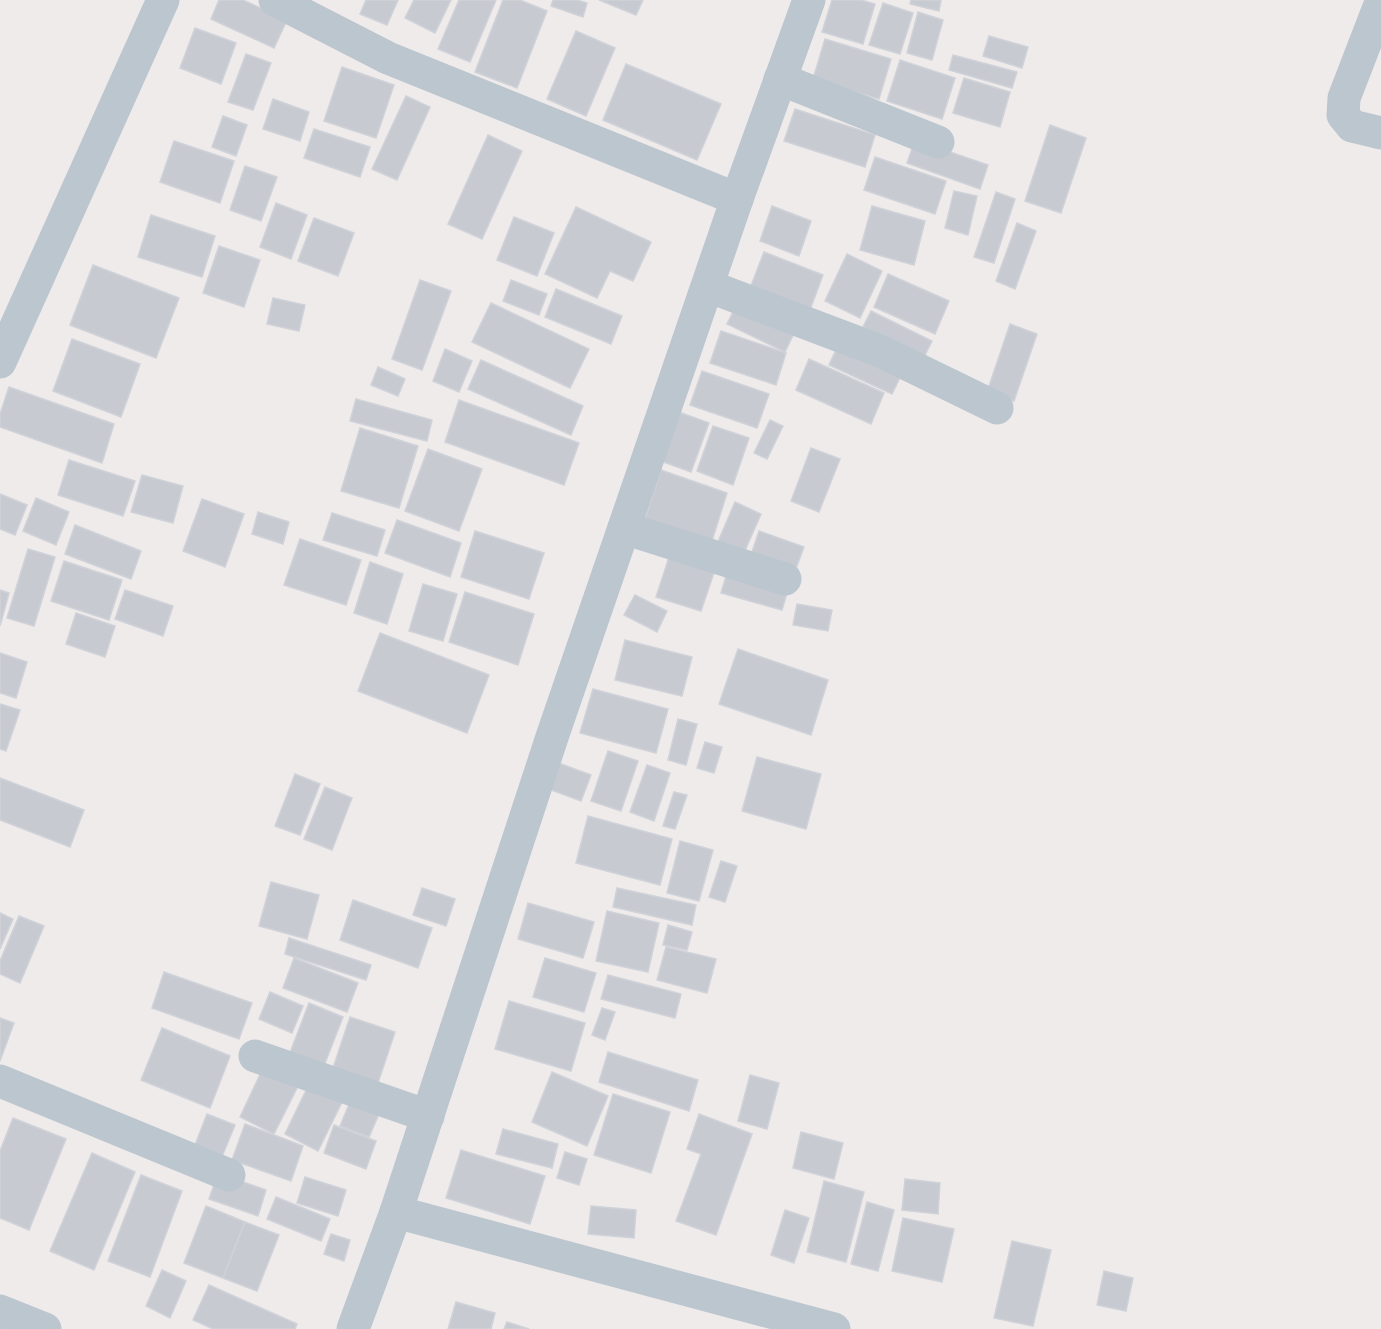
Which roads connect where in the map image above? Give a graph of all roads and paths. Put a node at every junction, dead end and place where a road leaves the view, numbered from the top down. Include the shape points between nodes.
1 (162, 0) edge
2 (274, 0) edge
3 (809, 0) edge
4 (1381, 2) edge
5 (780, 79) junction
6 (1381, 133) edge
7 (938, 142) dead end
8 (737, 199) junction
9 (708, 286) junction
10 (0, 362) edge
11 (997, 408) dead end
12 (624, 528) junction
13 (785, 579) dead end
14 (255, 1056) dead end
15 (0, 1081) edge
16 (428, 1116) junction
17 (229, 1175) dead end
18 (396, 1212) junction
19 (0, 1311) edge
20 (45, 1329) edge
21 (353, 1329) edge
22 (834, 1329) edge

1 - 10 street
2 - 8 street via 388,58
3 - 5 street
4 - 6 street via 1344,98 1343,115 1352,126
5 - 7 street
5 - 8 street
8 - 9 street
9 - 11 street via 880,351
9 - 12 street
12 - 13 street
12 - 16 street
14 - 16 street
15 - 17 street
16 - 18 street
18 - 21 street
18 - 22 street
19 - 20 street

